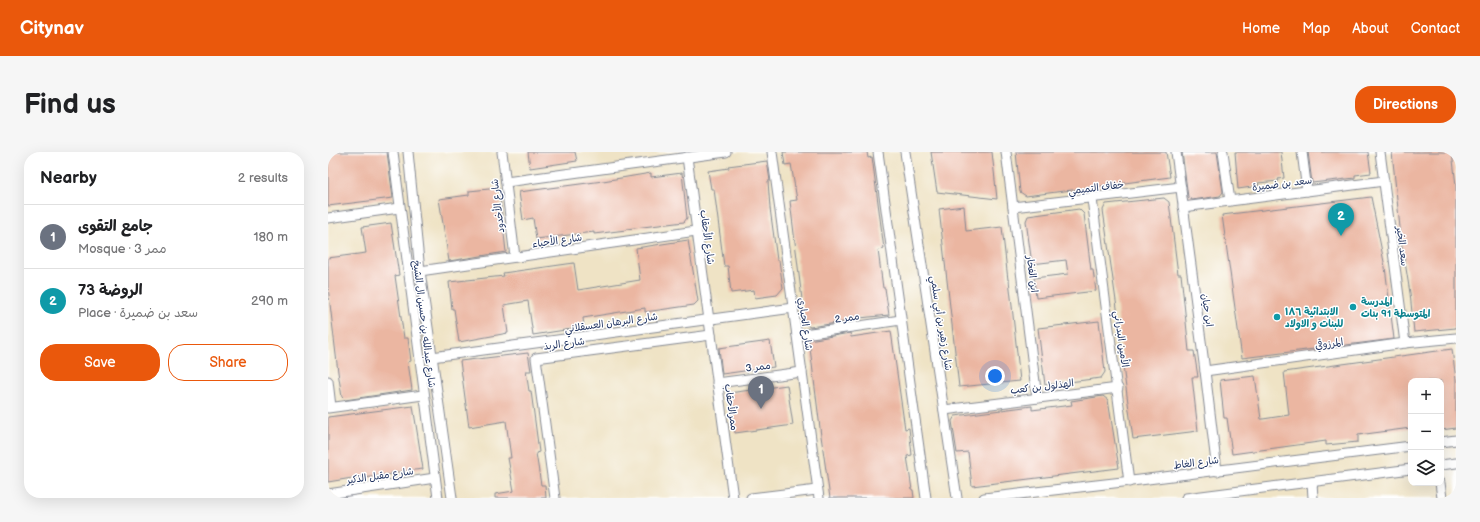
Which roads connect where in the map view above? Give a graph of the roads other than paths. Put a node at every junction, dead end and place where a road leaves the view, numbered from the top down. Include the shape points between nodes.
1 (393, 152) edge
2 (408, 152) edge
3 (502, 152) edge
4 (726, 152) edge
5 (772, 152) edge
6 (878, 152) edge
7 (905, 152) edge
8 (1006, 152) edge
9 (1176, 152) edge
10 (1223, 152) edge
11 (1302, 152) edge
12 (1380, 152) edge
13 (687, 157) junction
14 (1384, 181) junction
15 (506, 182) junction
16 (1181, 187) junction
17 (1307, 191) junction
18 (1092, 199) junction
19 (1230, 201) junction
20 (1013, 207) junction
21 (1183, 207) junction
22 (399, 208) junction
23 (328, 218) edge
24 (696, 231) junction
25 (515, 257) junction
26 (420, 271) junction
27 (793, 308) junction
28 (709, 320) junction
29 (901, 320) junction
30 (711, 335) junction
31 (797, 335) junction
32 (1456, 338) edge
33 (1405, 343) junction
34 (432, 357) junction
35 (1205, 371) junction
36 (802, 372) junction
37 (328, 381) edge
38 (717, 383) junction
39 (1118, 388) junction
40 (424, 395) junction
41 (1037, 398) junction
42 (330, 407) edge
43 (944, 410) junction
44 (1456, 440) edge
45 (1444, 442) edge
46 (1408, 446) edge
47 (1456, 463) edge
48 (1444, 465) edge
49 (1408, 469) edge
50 (1217, 471) junction
51 (435, 478) junction
52 (1129, 482) junction
53 (1312, 482) junction
54 (1440, 486) edge
55 (328, 494) edge
56 (818, 494) edge
57 (343, 495) edge
58 (438, 498) edge
59 (452, 498) edge
60 (555, 498) edge
61 (732, 498) edge
62 (751, 498) edge
63 (926, 498) edge
64 (957, 498) edge
65 (984, 498) edge
66 (1186, 498) edge
67 (1314, 498) edge
68 (1442, 498) edge

1 - 22 street, شارع عبدالله بن حسين ال الشيخ
2 - 26 street, شارع عبدالله بن حسين ال الشيخ
3 - 15 street, شارع الأخدود
4 - 13 street
5 - 27 street, شارع الحباري
6 - 29 street
7 - 43 street, شارع زهير بن أبي سلمي
8 - 20 street, ابن الفخار
9 - 16 street, ابن حيان
10 - 19 street
11 - 17 street
12 - 14 street, سعد الخير
13 - 15 street
13 - 24 street, شارع الأحقاب
14 - 17 street, سعد بن ضميرة
14 - 33 street, سعد الخير
15 - 25 street, شارع الأخدود
16 - 18 street, خفاف التميمي
16 - 21 street, ابن حيان
17 - 19 street, سعد بن ضميرة
18 - 20 street, خفاف التميمي
18 - 39 street, الأمين البدراني
19 - 21 street, سعد بن ضميرة
20 - 41 street, ابن الفخار
21 - 35 street, ابن حيان
22 - 23 street
22 - 40 street, شارع عبدالله بن حسين ال الشيخ
24 - 25 street, شارع الأحياء
24 - 28 street, شارع الأحقاب
25 - 26 street, شارع الأحياء
26 - 34 street, شارع عبدالله بن حسين ال الشيخ
27 - 28 street, شارع البرهان العسقلاني
27 - 31 street, شارع الحباري
28 - 30 street, ممرالأحقاب
28 - 34 street, شارع البرهان العسقلاني
29 - 31 street, ممر 2
29 - 63 street
30 - 38 street, ممرالأحقاب
30 - 60 street, شارع الربذ via 536,358
31 - 36 street, شارع الحباري
32 - 33 street, المرزوقي
33 - 35 street, المرزوقي
34 - 59 street, شارع عبدالله بن حسين ال الشيخ
35 - 50 street, ابن حيان
36 - 38 street, ممر 3
36 - 56 street, شارع الحباري
37 - 42 street
38 - 61 street, ممرالأحقاب
39 - 41 street, الهذلول بن كعب
39 - 52 street, الأمين البدراني
40 - 42 street
40 - 51 street, شارع عبدالله بن حسين ال الشيخ
41 - 43 street, الهذلول بن كعب
43 - 64 street, شارع زهير بن أبي سلمي
44 - 45 street
46 - 50 street, شارع الغاط
47 - 48 street
49 - 53 street
50 - 52 street, شارع الغاط
51 - 57 street, شارع مقبل الذكير
51 - 58 street, شارع عبدالله بن حسين ال الشيخ
52 - 65 street, شارع الغاط
53 - 66 street
53 - 67 street
54 - 68 street
55 - 57 street, شارع مقبل الذكير
56 - 62 street

